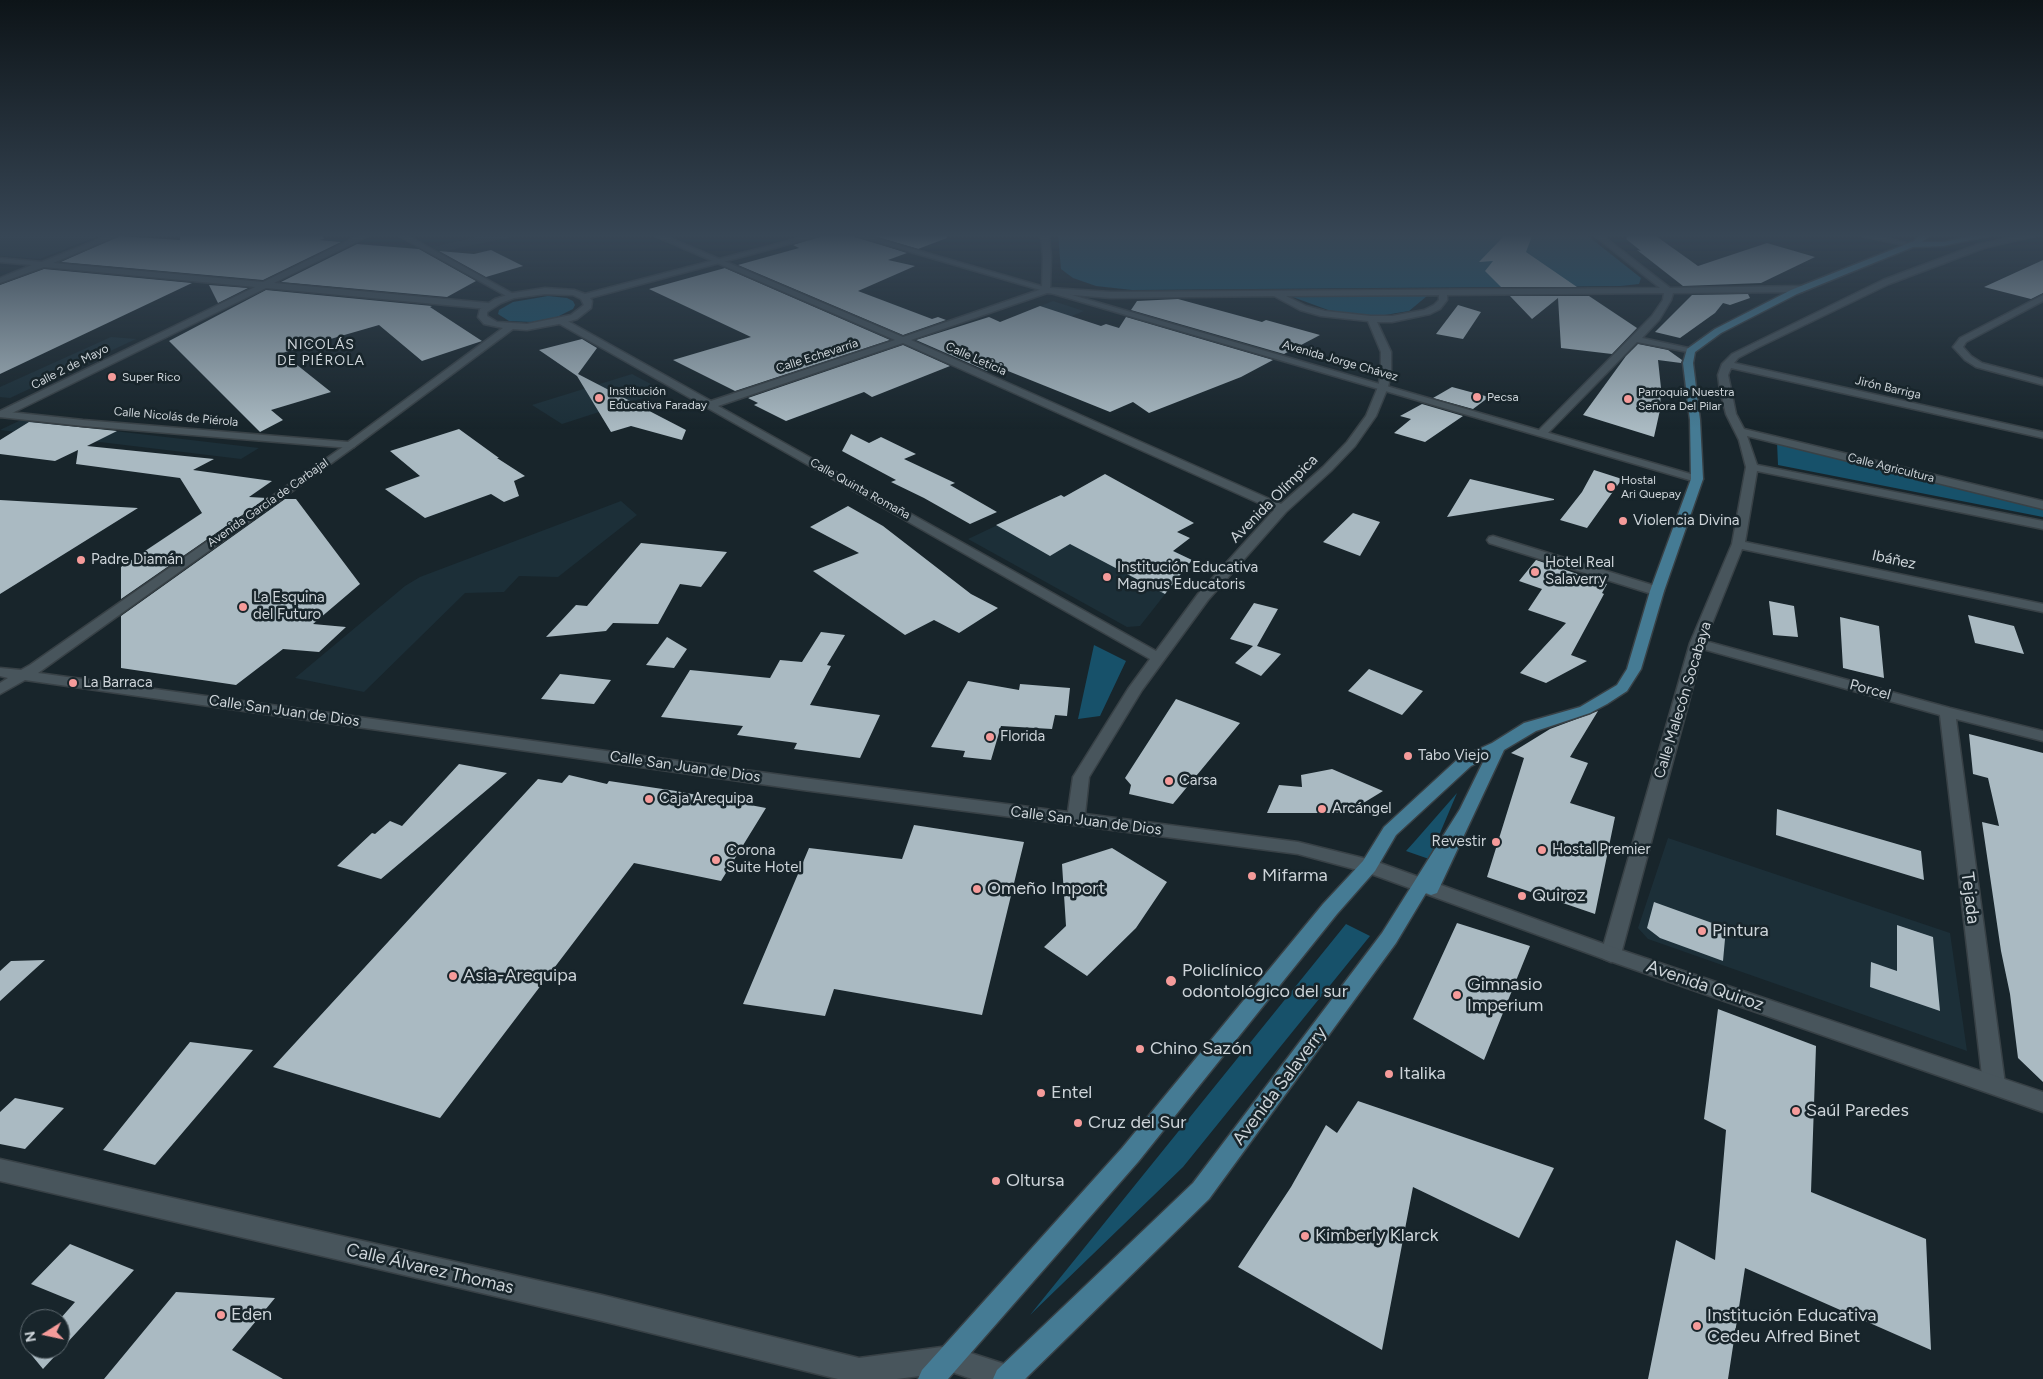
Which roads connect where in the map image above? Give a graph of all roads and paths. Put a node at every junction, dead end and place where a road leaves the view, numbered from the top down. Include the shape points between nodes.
1 (231, 300) edge
2 (431, 300) edge
3 (502, 300) edge
4 (587, 300) edge
5 (811, 300) edge
6 (1016, 300) edge
7 (1082, 300) edge
8 (1287, 300) edge
9 (1443, 300) edge
10 (1666, 300) edge
11 (1778, 300) edge
12 (1848, 300) edge
13 (2039, 300) edge
14 (488, 306) junction
15 (1371, 319) junction
16 (561, 322) junction
17 (510, 327) junction
18 (1634, 339) junction
19 (903, 340) junction
20 (1690, 351) junction
21 (1727, 364) junction
22 (2043, 382) edge
23 (1384, 387) junction
24 (710, 405) junction
25 (1, 414) edge
26 (1740, 431) junction
27 (1542, 433) junction
28 (2043, 436) edge
29 (350, 445) junction
30 (1752, 467) junction
31 (1697, 479) junction
32 (2043, 505) edge
33 (1282, 509) junction
34 (2043, 525) edge
35 (1493, 540) dead end
36 (1738, 544) junction
37 (1657, 590) junction
38 (2043, 608) edge
39 (1697, 643) junction
40 (1158, 658) junction
41 (0, 672) edge
42 (23, 676) junction
43 (0, 689) edge
44 (1947, 712) junction
45 (2043, 736) edge
46 (1498, 747) junction
47 (1470, 805) junction
48 (1076, 820) junction
49 (1369, 866) junction
50 (1431, 888) junction
51 (1611, 954) junction
52 (1994, 1084) junction
53 (2043, 1102) edge
54 (0, 1170) edge
55 (949, 1359) junction
56 (865, 1375) edge
57 (1010, 1378) edge
58 (931, 1379) edge

1 - 25 street, Calle 2 de Mayo
2 - 14 street
3 - 14 street
4 - 16 street via 588,306 583,312
5 - 19 street, Calle Leticia
6 - 19 street, Calle Echevarría
7 - 23 street, Avenida Jorge Chávez
8 - 15 street via 1324,314
9 - 15 street via 1427,312 1402,318
10 - 18 street via 1656,318
11 - 20 main road via 1718,332
12 - 21 street via 1735,356
13 - 22 street via 1963,340 1958,347 1979,365
14 - 17 street via 482,317 487,322
15 - 23 street, Avenida Olímpica via 1386,352
16 - 17 street
16 - 24 street, Calle Quinta Romaña
17 - 29 street, Avenida García de Carbajal
18 - 20 street
18 - 27 street
19 - 24 street, Calle Echevarría
19 - 33 street, Calle Leticia
20 - 31 main road via 1688,363 1695,420
21 - 26 street, Calle Malecón Socabaya via 1723,375 1725,390 1731,414
21 - 28 street, Jirón Barriga
23 - 27 street, Avenida Jorge Chávez
23 - 33 street, Avenida Olímpica via 1371,416 1351,444
24 - 40 street, Calle Quinta Romaña
25 - 29 street, Calle Nicolás de Piérola
26 - 30 street, Calle Malecón Socabaya
26 - 32 street, Calle Agricultura
27 - 31 street, Avenida Jorge Chávez
29 - 42 street, Avenida García de Carbajal
30 - 34 street, Calle Agricultura
30 - 36 street, Calle Malecón Socabaya
31 - 37 main road
33 - 40 street, Avenida Olímpica via 1203,597
35 - 37 street
36 - 38 street, Ibáñez
36 - 39 street, Calle Malecón Socabaya
37 - 46 main road via 1634,669 1622,688 1585,710 1530,727
39 - 44 street, Porcel
39 - 51 street, Calle Malecón Socabaya
40 - 48 street, Avenida Olímpica via 1081,777
41 - 42 street, Calle San Juan de Dios
42 - 43 street, Avenida García de Carbajal
42 - 48 street, Calle San Juan de Dios
44 - 45 street, Porcel
44 - 52 street, Tejada
46 - 47 main road
46 - 49 main road via 1465,762 1434,789 1390,831
47 - 50 main road
47 - 57 main road, Avenida Salaverry via 1389,938 1201,1191
48 - 49 street, Calle San Juan de Dios via 1298,848
49 - 50 street, Avenida Quiroz
49 - 55 main road via 1330,909 1130,1155
50 - 51 street, Avenida Quiroz
51 - 52 street, Avenida Quiroz
52 - 53 street, Avenida Quiroz
54 - 56 street, Calle Álvarez Thomas via 602,1308
55 - 56 street, Calle Álvarez Thomas
55 - 57 street
55 - 58 main road

